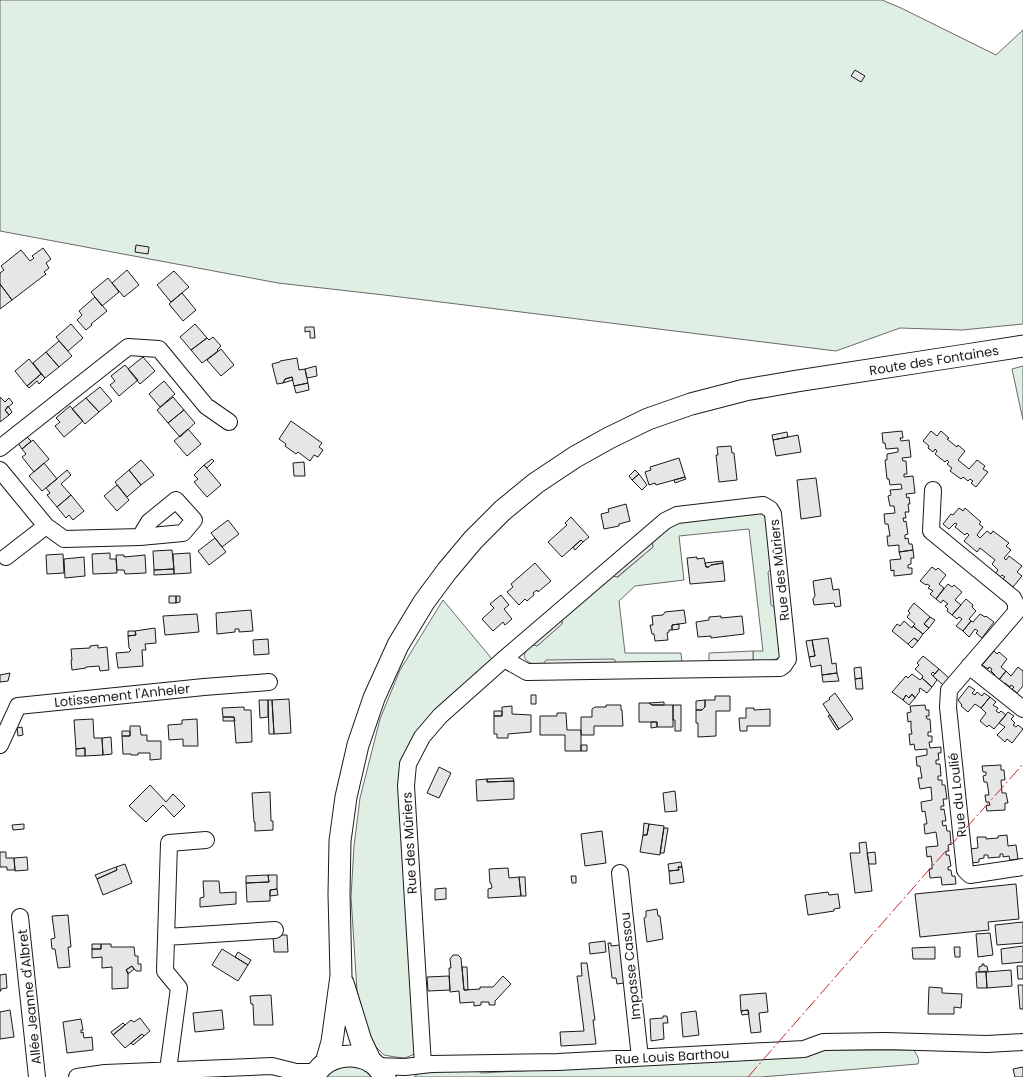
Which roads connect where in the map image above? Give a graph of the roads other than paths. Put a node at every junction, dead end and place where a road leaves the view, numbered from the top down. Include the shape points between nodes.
1 (1023, 346) edge
2 (230, 422) dead end
3 (0, 448) edge
4 (0, 470) edge
5 (933, 490) dead end
6 (46, 526) junction
7 (140, 537) dead end
8 (6, 557) dead end
9 (504, 659) junction
10 (969, 666) junction
11 (269, 682) dead end
12 (1023, 709) edge
13 (0, 746) edge
14 (206, 840) dead end
15 (1023, 867) edge
16 (620, 873) dead end
17 (20, 917) dead end
18 (275, 930) dead end
19 (166, 937) junction
20 (341, 976) junction
21 (1023, 1042) edge
22 (640, 1058) junction
23 (423, 1065) junction
24 (272, 1066) junction
25 (377, 1068) edge
26 (168, 1070) junction
27 (319, 1071) edge
28 (37, 1077) edge
29 (78, 1077) edge
30 (288, 1077) edge
31 (403, 1077) edge

1 - 20 main road, Route des Fontaines via 745,390 691,404 648,419 575,457 536,483 503,510 473,540 424,602 398,645 374,698 358,746 346,797 340,841
2 - 3 street via 206,406 159,349 128,347
4 - 6 street
5 - 10 street, Rue du Loulié via 931,531 1013,598 1016,604 1016,612
6 - 7 street via 64,539
6 - 8 street
9 - 9 street, Rue des Mûriers via 665,521 677,515 763,505 773,514 788,659 780,668 527,672
9 - 23 street, Rue des Mûriers via 440,716 422,737 408,764 406,786
10 - 12 street
10 - 15 street, Rue du Loulié via 949,690 948,707 965,870 970,875
11 - 13 street, Lotissement l'Anheler via 18,706
14 - 19 street via 168,843
16 - 22 street, Impasse Cassou
17 - 28 street, Allée Jeanne d'Albret
18 - 19 street
19 - 26 street via 165,972 179,988
20 - 25 main road via 361,1041
20 - 27 main road via 332,1042
21 - 22 street, Rue Louis Barthou via 823,1042 804,1049
22 - 23 street, Rue Louis Barthou
23 - 25 street, Rue Louis Barthou
23 - 31 street, Rue Louis Barthou
24 - 26 street
24 - 27 street via 296,1072
24 - 30 street
25 - 27 main road via 360,1057 348,1055 336,1058
26 - 29 street

